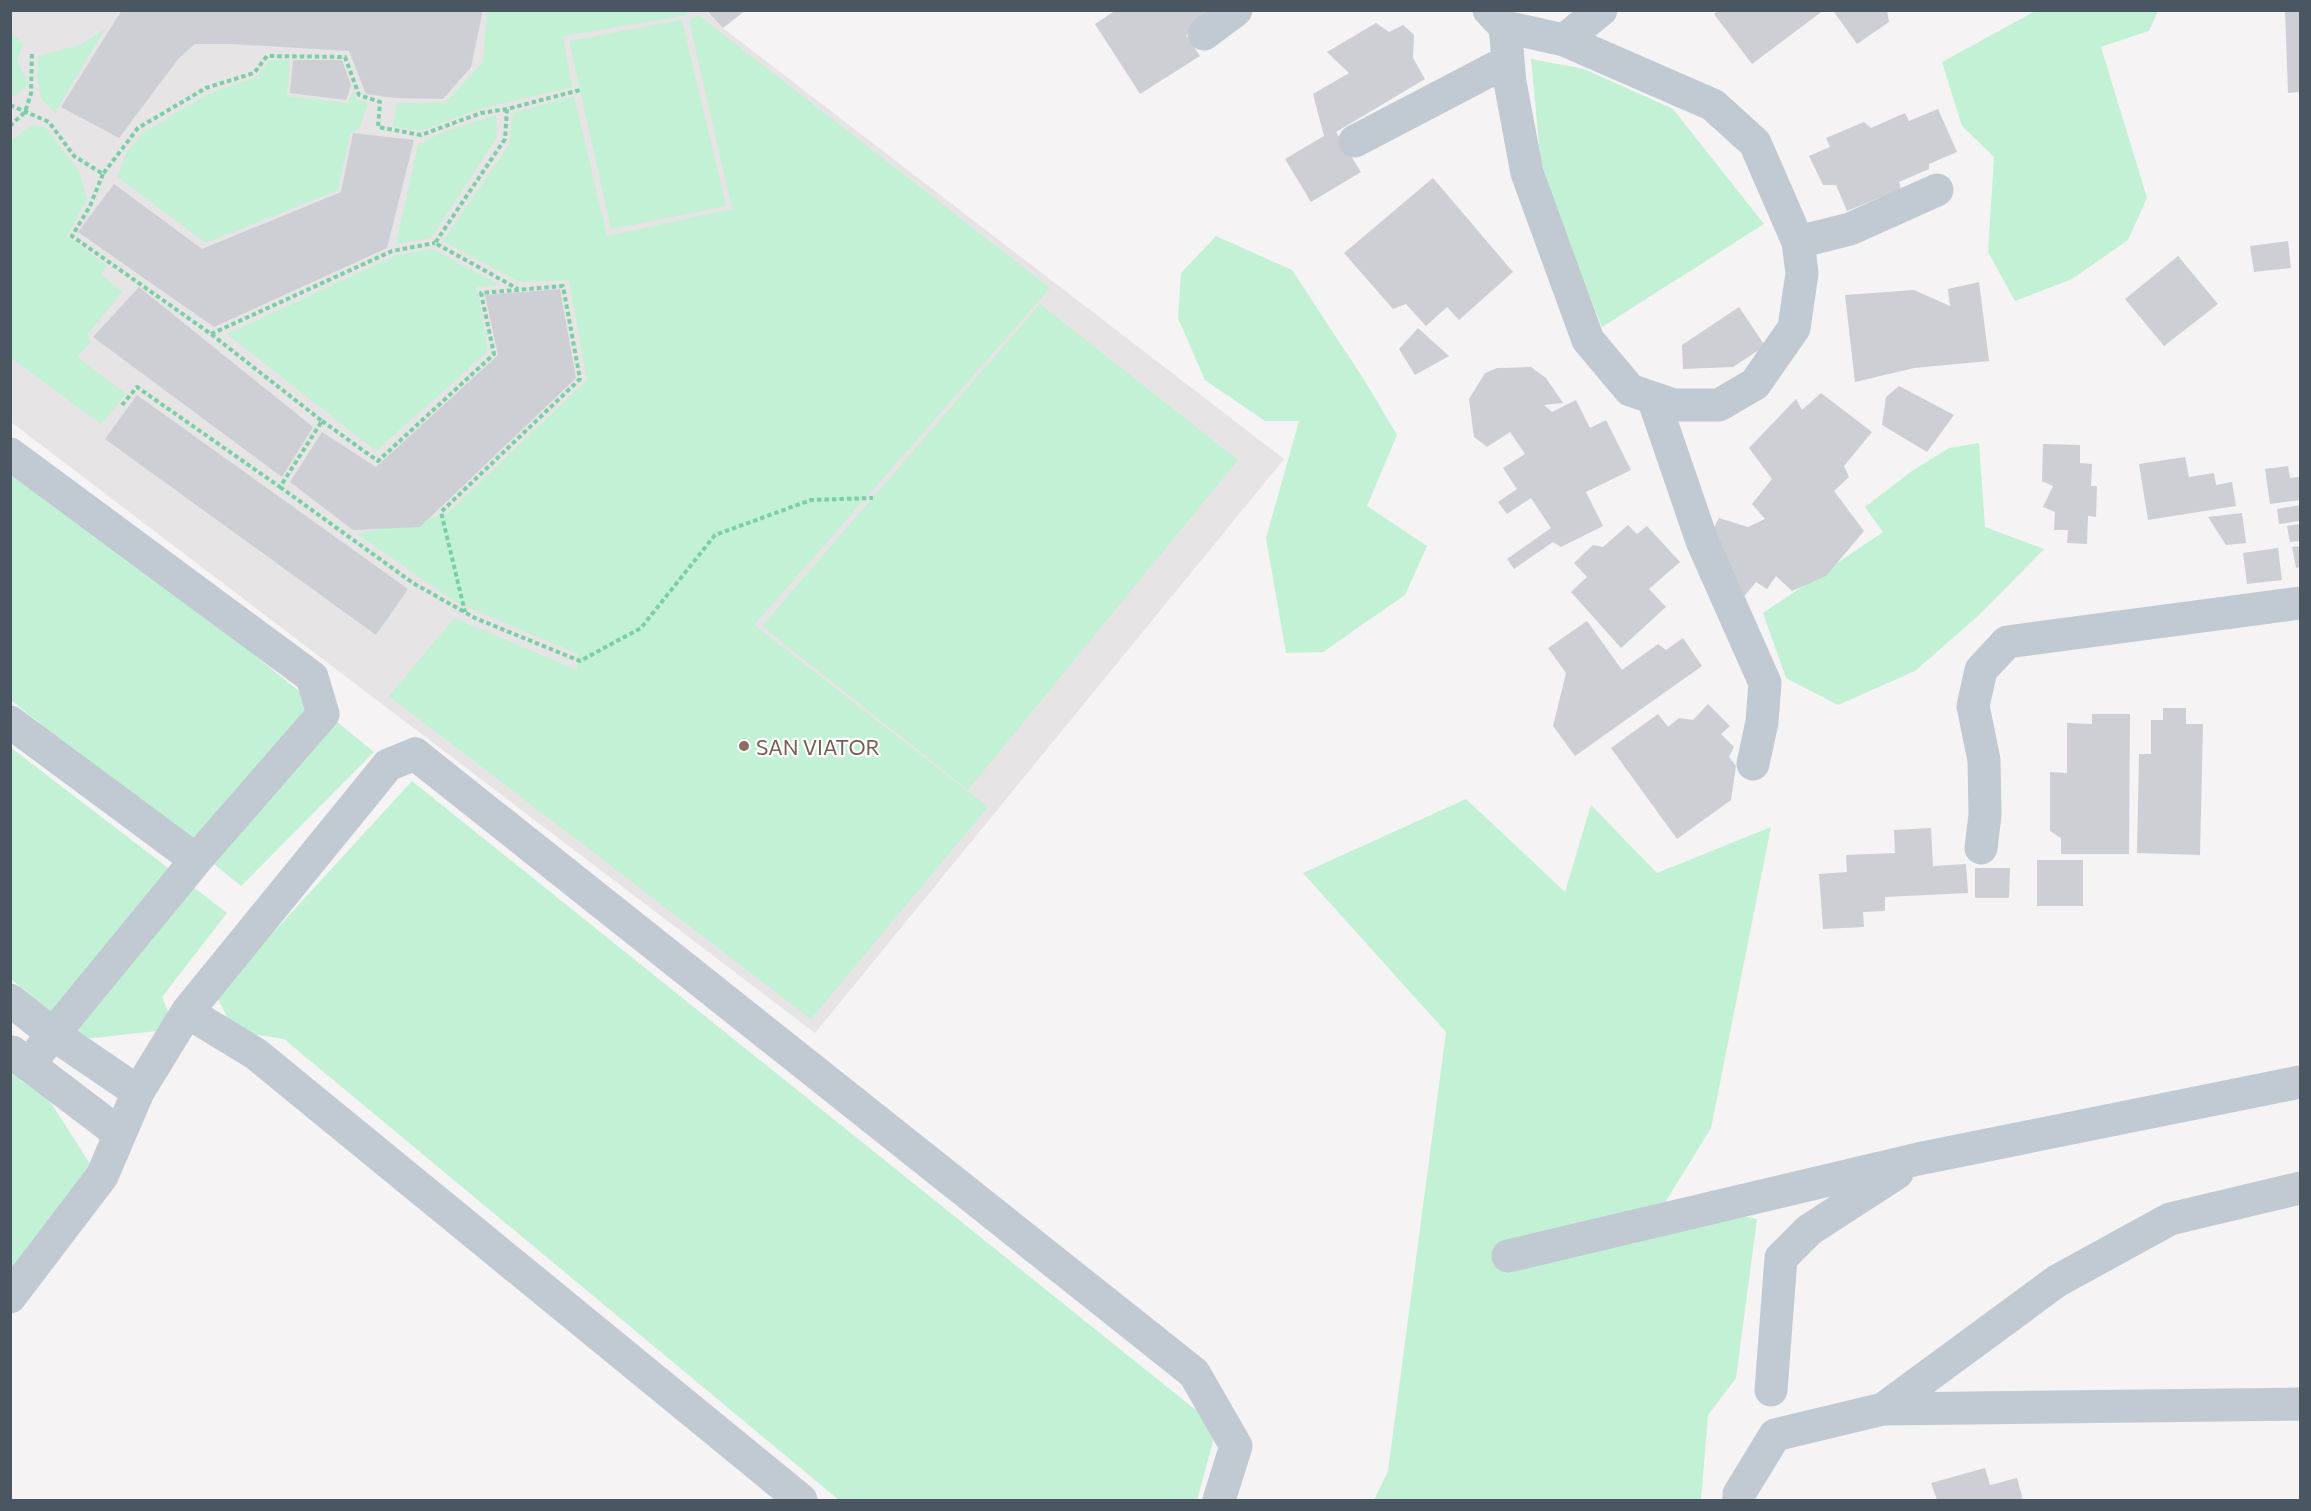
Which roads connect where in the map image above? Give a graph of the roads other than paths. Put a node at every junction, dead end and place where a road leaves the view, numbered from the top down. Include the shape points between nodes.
1 (1236, 10) edge
2 (1601, 10) edge
3 (1497, 19) edge
4 (1204, 34) dead end
5 (1564, 40) junction
6 (1508, 61) junction
7 (1355, 141) dead end
8 (1937, 190) dead end
9 (1798, 242) junction
10 (1653, 398) junction
11 (10, 454) edge
12 (2301, 603) edge
13 (10, 722) edge
14 (1753, 764) dead end
15 (1981, 848) dead end
16 (196, 860) junction
17 (10, 1000) edge
18 (187, 1012) junction
19 (53, 1034) junction
20 (20, 1058) edge
21 (2301, 1082) edge
22 (138, 1092) junction
23 (120, 1134) junction
24 (1918, 1159) junction
25 (2301, 1188) edge
26 (1508, 1256) dead end
27 (10, 1297) edge
28 (1771, 1390) dead end
29 (2301, 1404) edge
30 (1883, 1409) junction
31 (801, 1500) edge
32 (1219, 1500) edge
33 (1738, 1500) edge

1 - 4 street
2 - 5 street
3 - 5 street
3 - 6 street
5 - 9 street via 1713,105 1755,143
6 - 7 street
6 - 10 street via 1527,173 1588,340 1630,390
8 - 9 street via 1850,229
9 - 10 street via 1802,273 1794,328 1755,384 1719,405 1674,405
10 - 14 street via 1702,541 1765,683
11 - 16 street via 312,677 323,714
12 - 15 street via 2007,642 1981,670 1973,706 1984,760
13 - 16 street
16 - 19 street
17 - 19 street
18 - 22 street
18 - 31 street via 256,1054
18 - 32 street via 388,765 415,754 1194,1373 1236,1446
19 - 20 street
19 - 22 street
20 - 23 street
21 - 24 street
22 - 23 street
23 - 27 street via 102,1176
24 - 26 street
24 - 28 street via 1809,1230 1781,1258
25 - 30 street via 2170,1219 2057,1281
29 - 30 street
30 - 33 street via 1775,1435

